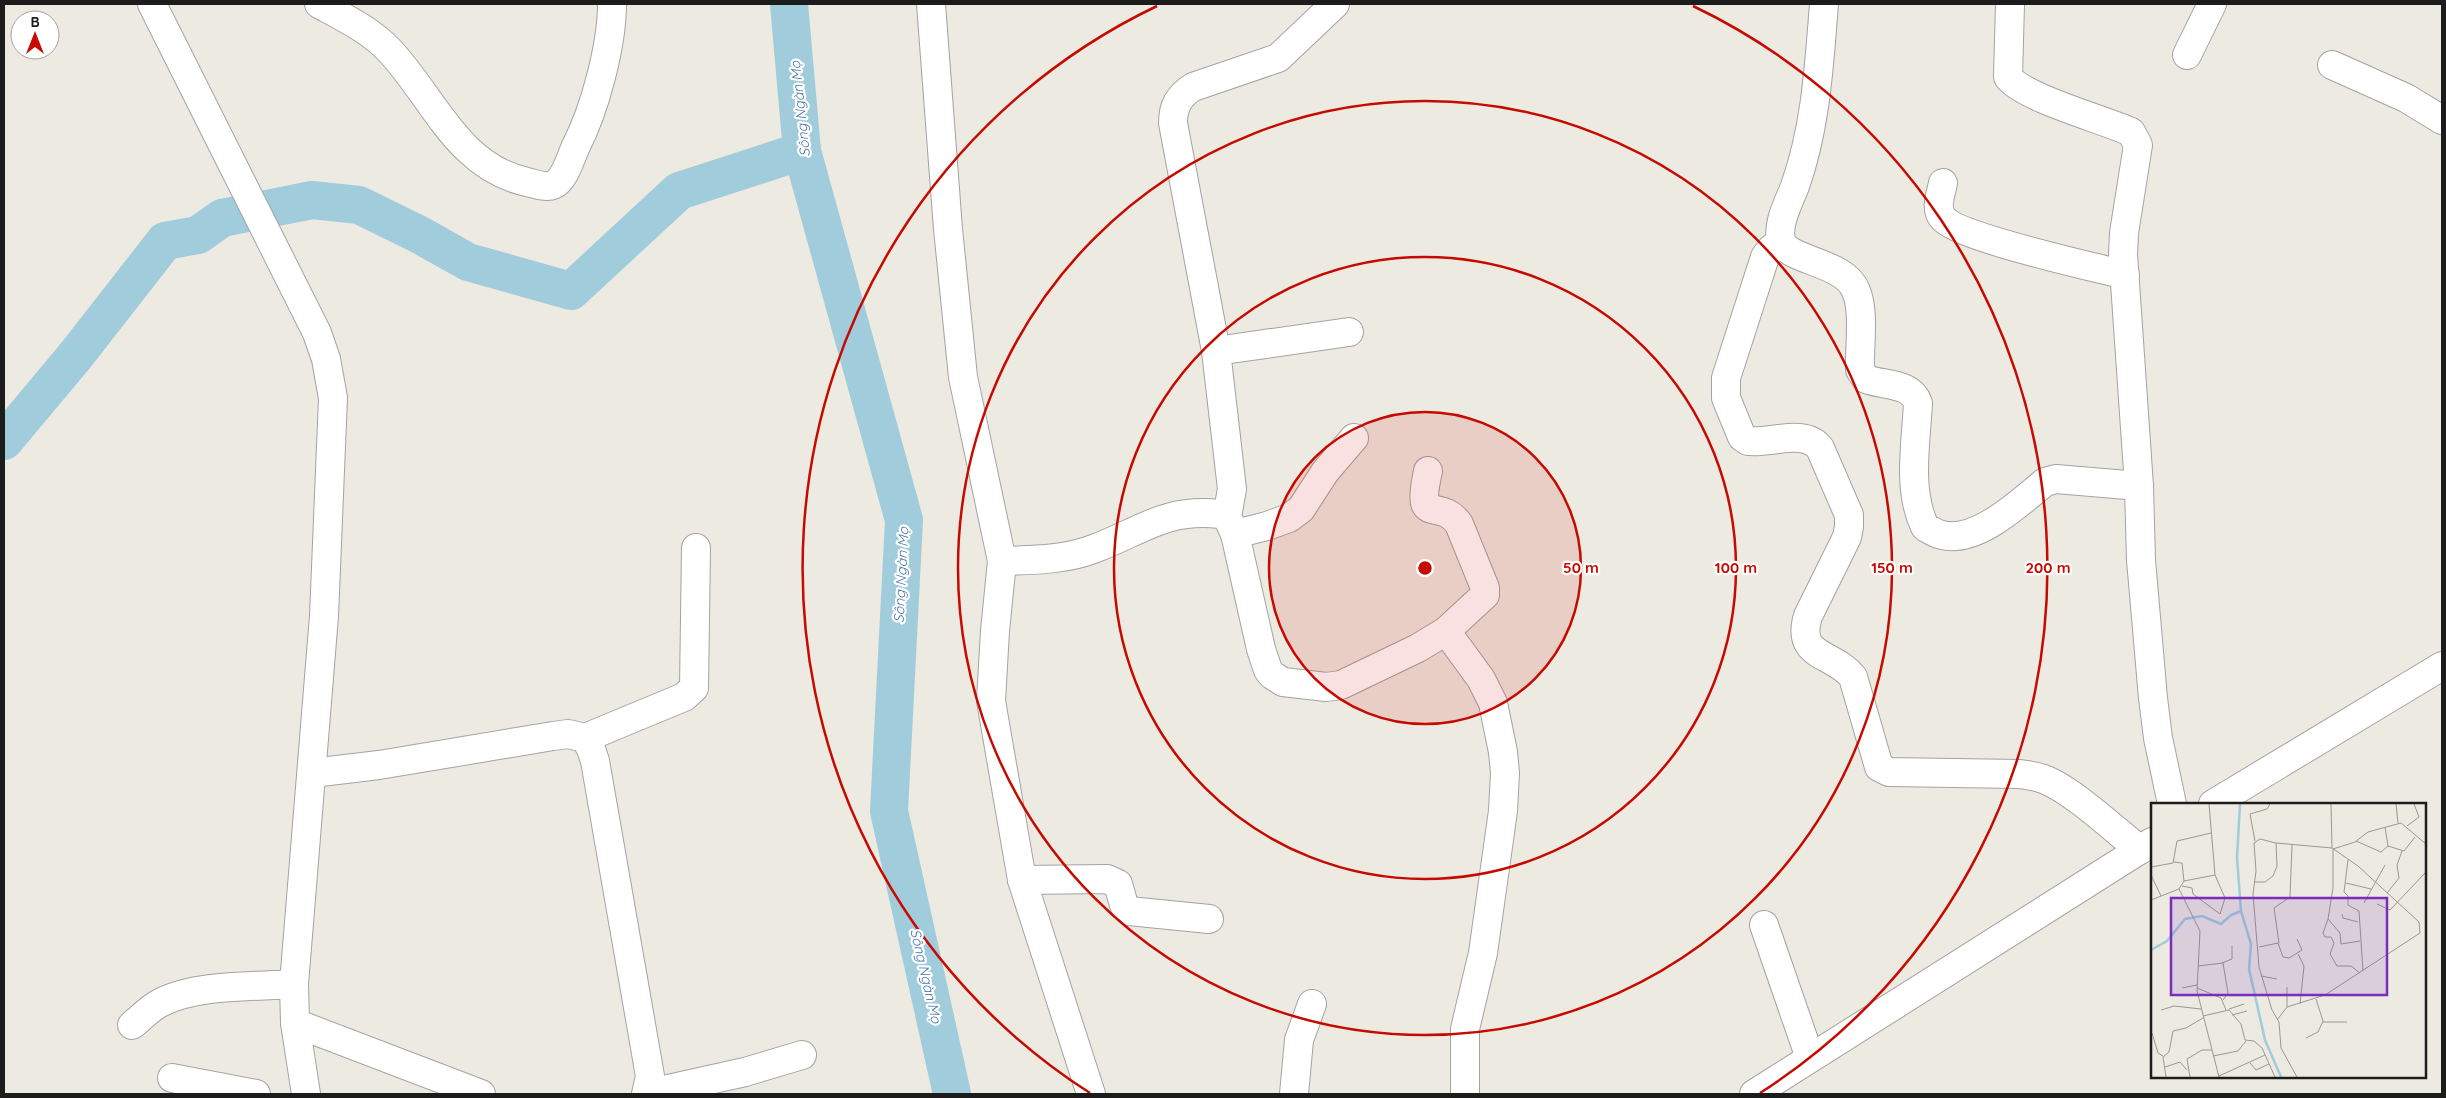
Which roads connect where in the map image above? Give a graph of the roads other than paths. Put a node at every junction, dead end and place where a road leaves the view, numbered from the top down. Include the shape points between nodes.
1 (152, 4) edge
2 (319, 4) edge
3 (612, 4) edge
4 (931, 4) edge
5 (1335, 4) edge
6 (1824, 4) edge
7 (2010, 4) edge
8 (2212, 4) edge
9 (2187, 55) dead end
10 (2332, 65) dead end
11 (2442, 120) edge
12 (1943, 184) dead end
13 (1781, 242) junction
14 (2125, 275) junction
15 (1349, 332) dead end
16 (1216, 351) junction
17 (1354, 438) dead end
18 (1428, 470) dead end
19 (2139, 486) junction
20 (1231, 525) junction
21 (696, 548) dead end
22 (1002, 561) junction
23 (1446, 631) junction
24 (2442, 666) edge
25 (585, 738) junction
26 (312, 773) junction
27 (2172, 803) edge
28 (2215, 803) edge
29 (2146, 846) edge
30 (1022, 880) junction
31 (1209, 919) dead end
32 (1764, 925) dead end
33 (294, 984) junction
34 (1312, 1004) dead end
35 (295, 1023) junction
36 (132, 1025) dead end
37 (802, 1055) dead end
38 (1810, 1058) junction
39 (172, 1078) dead end
40 (256, 1094) edge
41 (306, 1094) edge
42 (481, 1094) edge
43 (1091, 1094) edge
44 (1294, 1094) edge
45 (1465, 1094) edge
46 (1754, 1094) edge

1 - 26 street via 317,333 326,359 333,398 324,616
2 - 3 street via 354,23 388,49 444,124 474,156 490,168 513,178 548,186 560,179 580,138 606,59
4 - 22 street via 963,378
5 - 16 street via 1278,58 1193,87 1175,106 1173,123
6 - 13 street via 1812,129 1782,221
7 - 14 street via 2008,77 2012,82 2031,94 2131,132 2138,144 2124,233
8 - 9 street
10 - 11 street via 2406,98
12 - 14 street via 1940,213 1944,220 1956,226 2009,246
13 - 19 street via 1792,252 1848,278 1860,304 1860,370 1866,379 1909,389 1915,395 1918,403 1914,463 1916,500 1924,527 1941,535 1973,532 2045,482 2056,479
13 - 29 street via 1765,257 1726,378 1726,398 1742,437 1748,440 1814,440 1849,515 1846,537 1808,616 1805,641 1812,650 1846,668 1853,677 1879,767 1889,772 2038,777
14 - 19 street
15 - 16 street
16 - 20 street via 1232,489
17 - 20 street via 1325,472 1301,510 1267,526
18 - 23 street via 1422,496 1424,502 1427,507 1454,518 1459,524 1485,588 1482,600
19 - 27 street via 2141,560 2153,698
20 - 22 street via 1213,513 1167,516 1078,554 1048,560
20 - 23 street via 1261,649 1268,670 1283,682 1326,687 1341,685
21 - 25 street via 694,688 684,697
22 - 30 street via 991,701
23 - 45 street via 1481,679 1493,703 1504,752 1505,773 1503,811 1483,953 1465,1030
24 - 28 street
25 - 26 street via 553,736
25 - 37 street via 595,761 650,1076 646,1094 745,1072
26 - 33 street
29 - 38 street
30 - 31 street via 1112,880 1118,884 1129,911
30 - 43 street
32 - 38 street
33 - 35 street
33 - 36 street via 232,988 173,997 157,1004
34 - 44 street via 1299,1040
35 - 41 street
35 - 42 street
38 - 46 street
39 - 40 street

